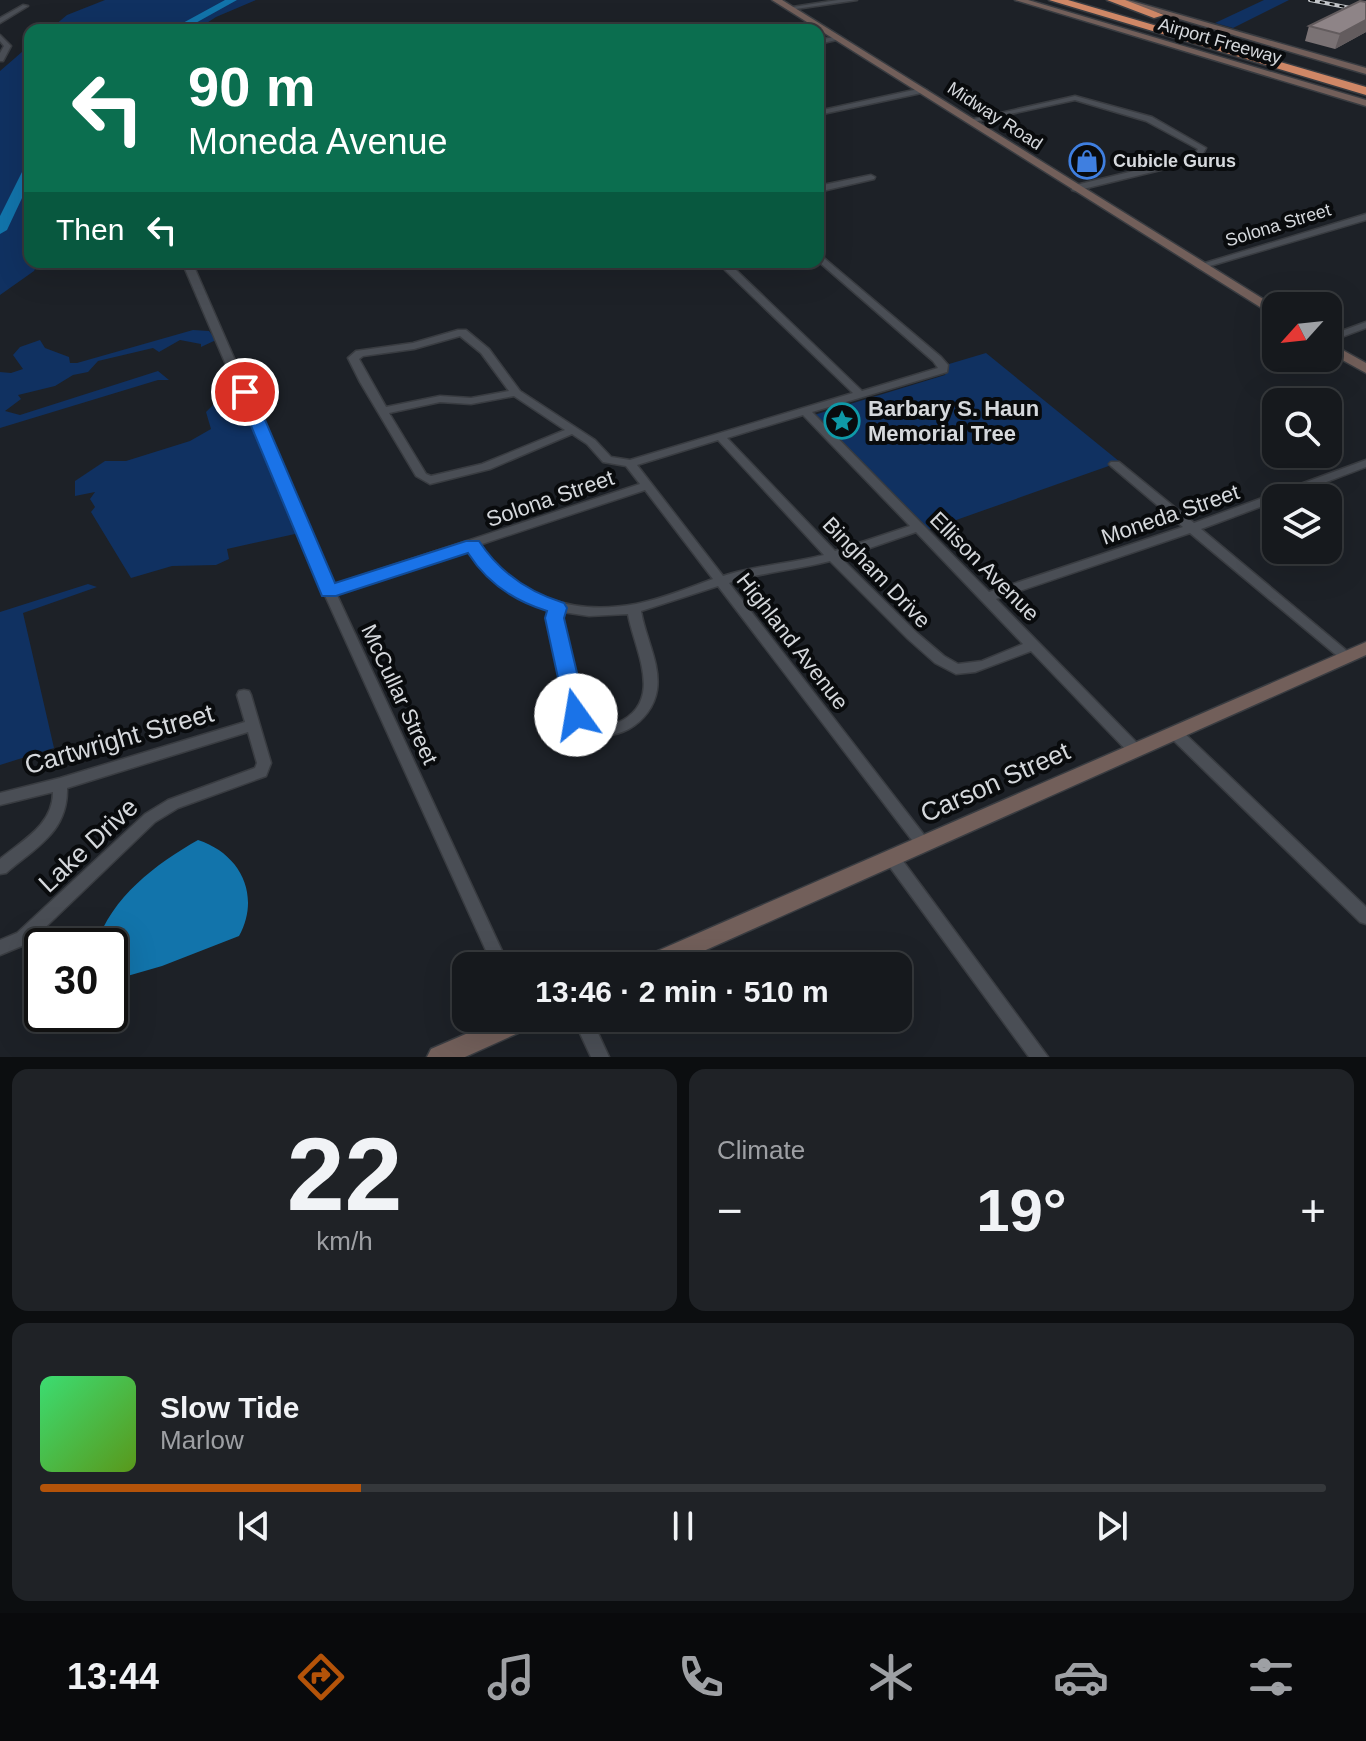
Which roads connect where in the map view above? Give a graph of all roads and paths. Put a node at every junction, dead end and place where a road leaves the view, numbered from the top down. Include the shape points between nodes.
1 (776, 0) edge
2 (854, 0) edge
3 (1019, 0) edge
4 (1079, 0) edge
5 (1116, 0) edge
6 (1055, 5) edge
7 (25, 6) dead end
8 (789, 8) junction
9 (0, 21) edge
10 (816, 24) edge
11 (824, 29) edge
12 (0, 37) edge
13 (839, 38) junction
14 (824, 41) edge
15 (0, 59) edge
16 (1284, 60) junction
17 (1366, 71) edge
18 (1363, 87) edge
19 (923, 90) junction
20 (1366, 103) edge
21 (824, 112) edge
22 (969, 121) junction
23 (871, 177) dead end
24 (824, 188) edge
25 (1075, 188) junction
26 (1366, 217) edge
27 (824, 261) edge
28 (1200, 266) junction
29 (190, 268) edge
30 (732, 268) edge
31 (1262, 304) edge
32 (1366, 325) edge
33 (1342, 334) edge
34 (1342, 354) edge
35 (1366, 369) edge
36 (516, 393) junction
37 (861, 395) junction
38 (384, 411) junction
39 (805, 411) junction
40 (573, 430) junction
41 (720, 436) junction
42 (630, 463) junction
43 (1366, 463) edge
44 (1115, 464) dead end
45 (647, 485) junction
46 (917, 528) junction
47 (1193, 528) junction
48 (473, 545) junction
49 (833, 556) junction
50 (718, 581) junction
51 (329, 591) junction
52 (986, 598) junction
53 (558, 608) junction
54 (634, 609) junction
55 (1033, 645) junction
56 (1366, 648) edge
57 (1346, 656) junction
58 (244, 695) dead end
59 (250, 726) junction
60 (1175, 733) junction
61 (1135, 750) junction
62 (60, 784) junction
63 (0, 799) edge
64 (923, 844) junction
65 (892, 858) junction
66 (0, 868) edge
67 (1366, 917) edge
68 (0, 948) edge
69 (495, 952) edge
70 (679, 952) edge
71 (495, 1032) edge
72 (588, 1032) edge
73 (439, 1057) edge
74 (600, 1057) edge
75 (1039, 1057) edge

1 - 8 main road, Midway Road
2 - 8 street
3 - 6 main road, Airport Freeway
4 - 16 highway, Airport Freeway
5 - 16 highway
5 - 17 main road, Airport Freeway
6 - 18 highway
6 - 20 main road, Airport Freeway
7 - 9 street
8 - 10 main road, Midway Road
11 - 13 main road, Midway Road
12 - 15 street via 8,46
13 - 14 street
13 - 19 main road, Midway Road
16 - 18 highway, Airport Freeway
19 - 21 street
19 - 22 main road, Midway Road
22 - 25 main road, Midway Road
22 - 25 street via 1062,99 1087,100 1149,119 1202,148 1186,161
23 - 24 street
25 - 28 main road, Midway Road
26 - 28 street, Solona Street
27 - 37 street, Solona Street via 943,365 943,370
28 - 31 main road, Midway Road
29 - 51 street, McCullar Street
30 - 37 street
32 - 33 street
34 - 35 main road
36 - 38 street via 471,401 440,399
36 - 38 street via 485,351 462,332 353,358
36 - 40 street
37 - 39 street, Solona Street
38 - 40 street via 422,476 430,480 486,467
39 - 41 street, Solona Street
39 - 46 street, Ellison Avenue
40 - 42 street via 607,460
41 - 42 street, Solona Street
41 - 49 street, Bingham Drive
42 - 45 street, Highland Avenue
43 - 47 street, Moneda Street
44 - 47 street
45 - 48 street, Solona Street
45 - 50 street, Highland Avenue
46 - 49 street
46 - 52 street, Ellison Avenue
47 - 52 street, Moneda Street
47 - 57 street
48 - 51 street, Solona Street
48 - 53 street via 498,578 535,601
49 - 50 street
49 - 55 street, Bingham Drive via 924,648 953,669
50 - 54 street
50 - 64 street, Highland Avenue
51 - 69 street, McCullar Street
52 - 55 street, Ellison Avenue
53 - 54 street
53 - 54 street via 554,618 576,715 586,726 601,730 618,729 632,720 653,689
55 - 61 street, Ellison Avenue
56 - 57 main road, Carson Street
57 - 60 main road, Carson Street
58 - 59 street
59 - 62 street, Cartwright Street
59 - 68 street, Lake Drive via 264,763 261,772 173,804 150,818 23,938
60 - 61 main road, Carson Street
60 - 67 street
61 - 64 main road, Carson Street
62 - 63 street, Cartwright Street
62 - 66 street via 60,814
64 - 65 main road, Carson Street
65 - 70 main road, Carson Street
65 - 75 street
71 - 73 main road
72 - 74 street

